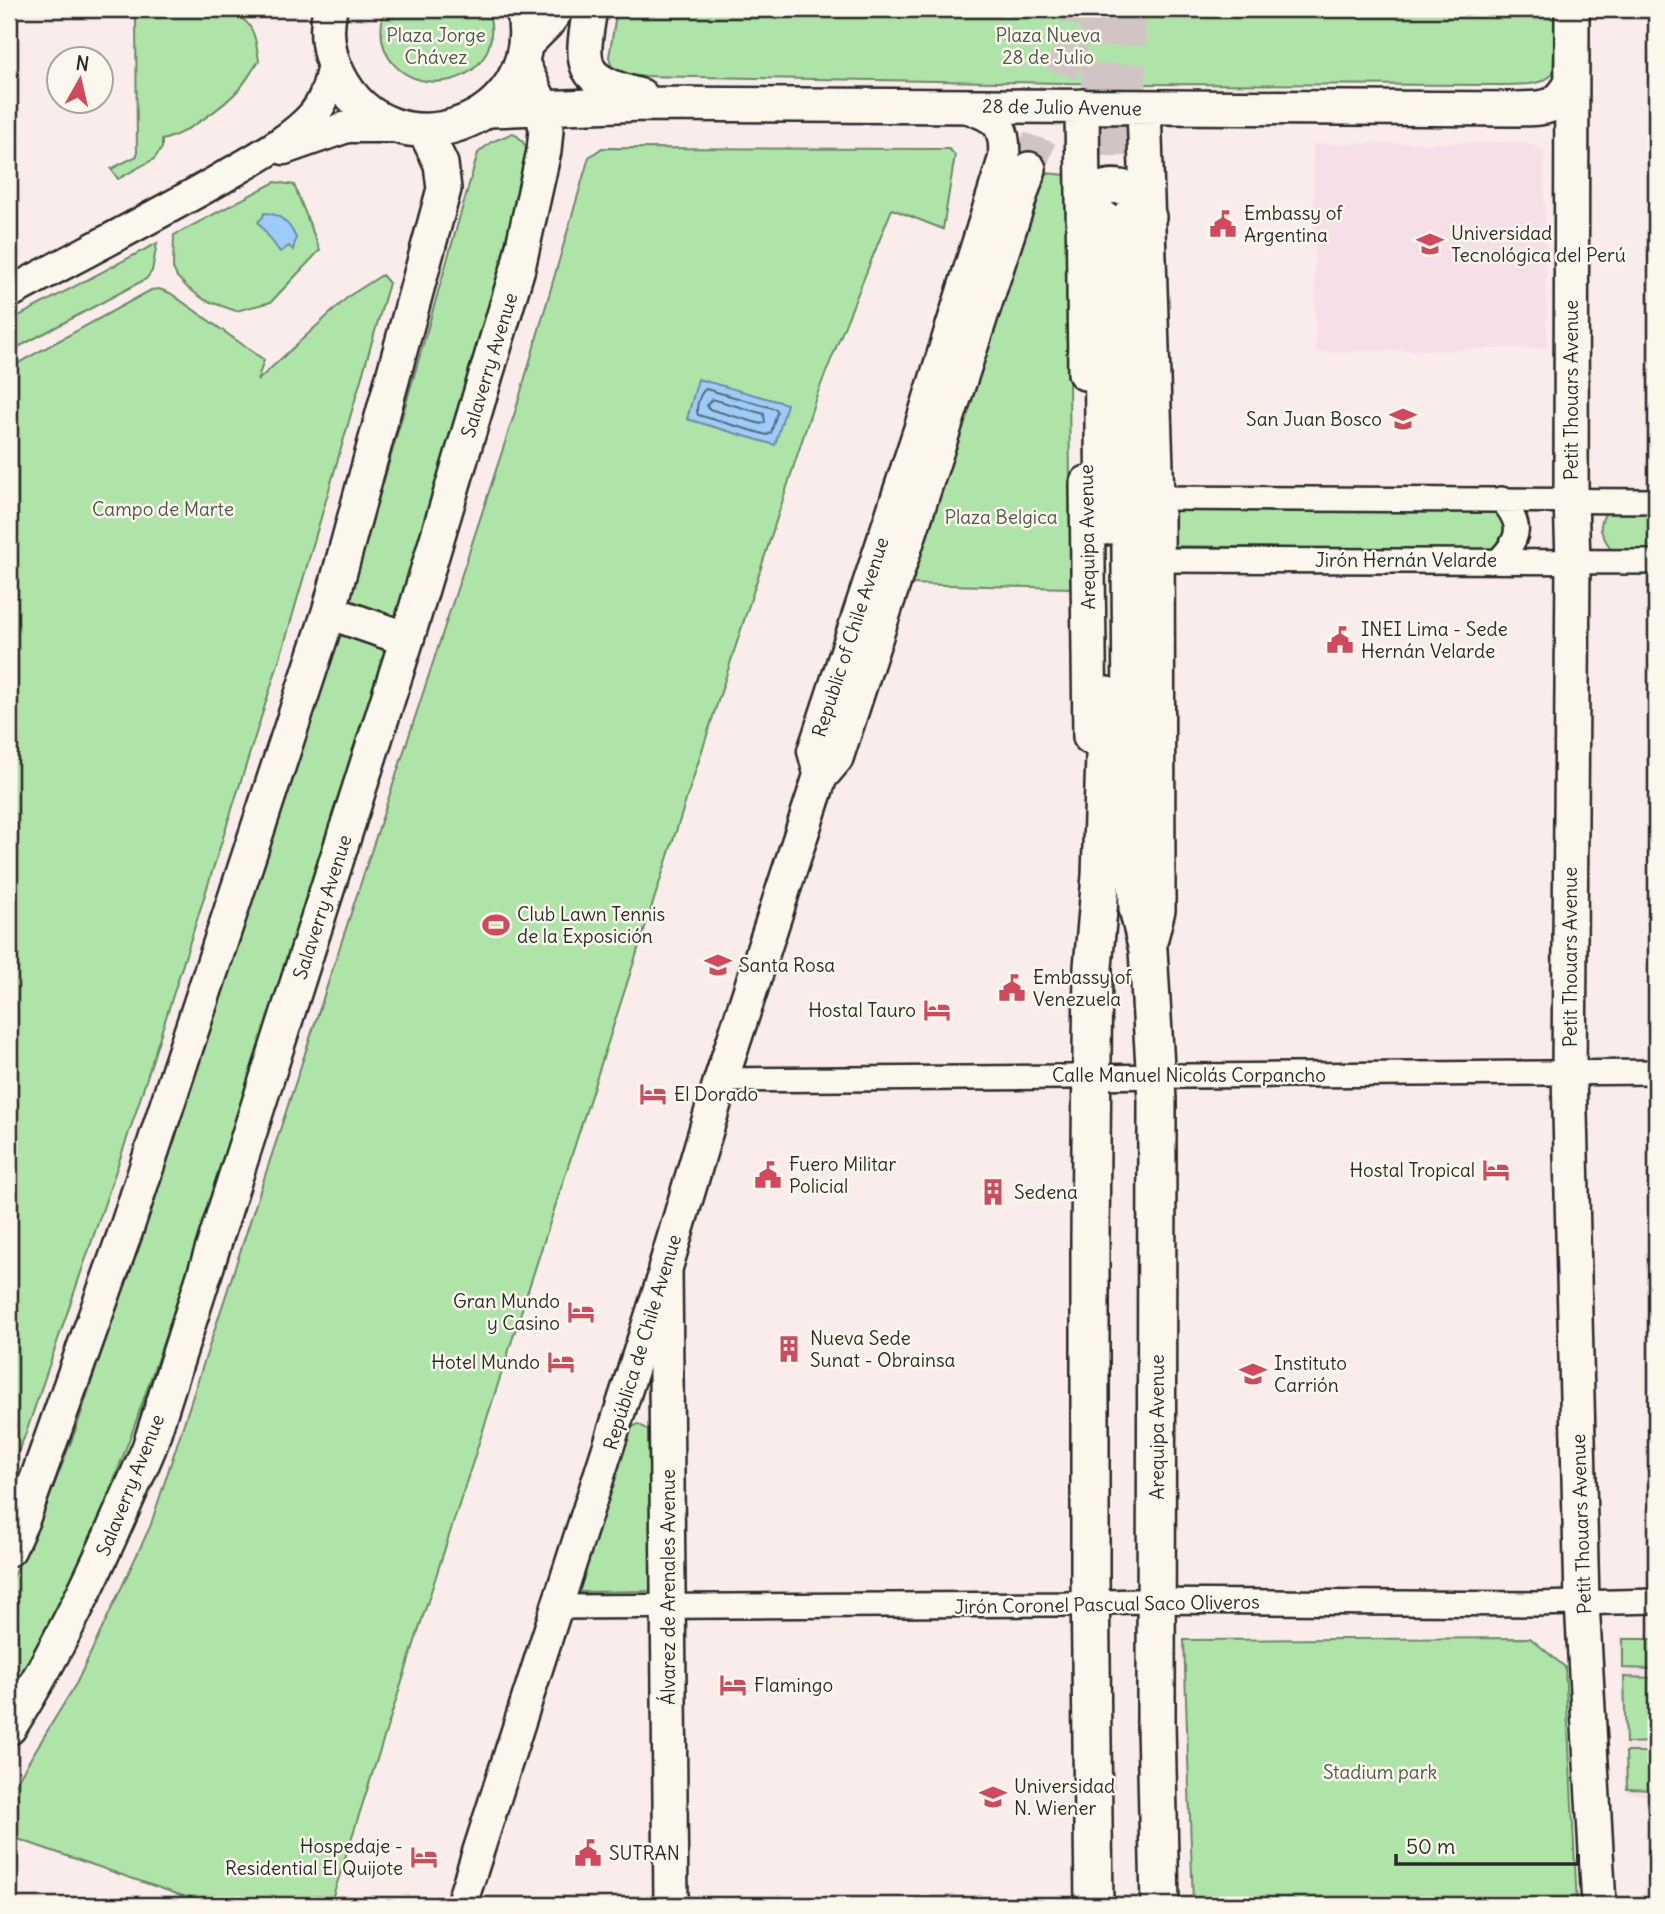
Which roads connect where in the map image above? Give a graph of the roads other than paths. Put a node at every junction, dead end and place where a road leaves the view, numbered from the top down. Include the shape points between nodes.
1 (306, 9) edge
2 (330, 9) edge
3 (523, 9) edge
4 (559, 9) edge
5 (590, 9) edge
6 (1572, 9) edge
7 (1589, 9) edge
8 (1574, 48) junction
9 (330, 53) junction
10 (524, 55) junction
11 (1572, 84) junction
12 (688, 104) junction
13 (959, 105) junction
14 (542, 106) junction
15 (1082, 106) junction
16 (1144, 108) junction
17 (489, 110) junction
18 (413, 129) junction
19 (244, 164) junction
20 (1029, 169) tunnel mouth
21 (1116, 222) junction
22 (9, 293) edge
23 (1157, 498) junction
24 (1501, 499) junction
25 (1571, 499) junction
26 (1656, 501) edge
27 (1156, 560) junction
28 (1498, 561) junction
29 (1573, 561) junction
30 (1656, 562) edge
31 (329, 612) junction
32 (407, 639) junction
33 (820, 777) junction
34 (1148, 950) junction
35 (1569, 1072) junction
36 (1656, 1072) edge
37 (1092, 1075) junction
38 (1156, 1075) junction
39 (721, 1080) junction
40 (666, 1269) junction
41 (9, 1549) edge
42 (1157, 1601) junction
43 (1656, 1601) edge
44 (1582, 1602) junction
45 (1090, 1603) junction
46 (557, 1607) junction
47 (668, 1607) junction
48 (9, 1728) edge
49 (461, 1905) edge
50 (671, 1905) edge
51 (1094, 1905) edge
52 (1160, 1905) edge
53 (1599, 1905) edge

1 - 9 main road
2 - 9 main road
3 - 10 main road
4 - 10 street
5 - 12 main road via 584,57 595,78 634,94
6 - 8 main road, Petit Thouars Avenue
7 - 8 main road
8 - 11 main road, Petit Thouars Avenue
9 - 18 main road via 344,86 359,104 379,118
9 - 19 street via 328,89 314,114
10 - 14 main road, Salaverry Avenue
10 - 17 main road via 514,81
11 - 16 main road, 28 de Julio Avenue via 1556,104 1541,108
11 - 25 main road, Petit Thouars Avenue
12 - 13 main road, 28 de Julio Avenue
12 - 14 main road, 28 de Julio Avenue
13 - 15 main road, 28 de Julio Avenue
13 - 33 street, Republic of Chile Avenue via 989,115 1000,126 1004,158 813,751
14 - 17 main road, 28 de Julio Avenue
14 - 32 main road, Salaverry Avenue via 544,151 518,268
15 - 16 main road, 28 de Julio Avenue
15 - 21 main road, Arequipa Avenue
16 - 21 main road, Arequipa Avenue
17 - 18 main road via 448,129
18 - 19 street via 347,127
18 - 31 main road via 441,164 444,189
19 - 22 street
20 - 33 main road, Republic of Chile Avenue via 836,758
21 - 23 main road, Arequipa Avenue
21 - 34 main road, Arequipa Avenue via 1138,908
21 - 37 main road, Arequipa Avenue via 1108,734 1093,967
23 - 24 street
23 - 27 main road, Arequipa Avenue
24 - 25 street
24 - 28 street via 1514,515 1517,530 1511,548
25 - 26 street
25 - 29 main road, Petit Thouars Avenue
27 - 28 street, Jirón Hernán Velarde
27 - 34 main road, Arequipa Avenue via 1158,910
28 - 29 street, Jirón Hernán Velarde
29 - 30 street, Jirón Hernán Velarde
29 - 35 main road, Petit Thouars Avenue
31 - 32 main road
31 - 41 main road via 125,1233
32 - 48 main road, Salaverry Avenue via 149,1448 75,1610
33 - 39 main road, República de Chile Avenue
34 - 38 main road, Arequipa Avenue
35 - 36 street, Calle Manuel Nicolás Corpancho
35 - 38 street, Calle Manuel Nicolás Corpancho
35 - 44 main road, Petit Thouars Avenue
37 - 38 street, Calle Manuel Nicolás Corpancho
37 - 39 street, Calle Manuel Nicolás Corpancho
37 - 45 main road, Arequipa Avenue
38 - 42 main road, Arequipa Avenue
39 - 40 main road, República de Chile Avenue
40 - 46 street, República de Chile Avenue
40 - 47 main road, Álvarez de Arenales Avenue
42 - 44 street, Jirón Coronel Pascual Saco Oliveros
42 - 45 street, Jirón Coronel Pascual Saco Oliveros
42 - 52 main road, Arequipa Avenue
43 - 44 street, Jirón Coronel Pascual Saco Oliveros
44 - 53 main road, Petit Thouars Avenue
45 - 47 street, Jirón Coronel Pascual Saco Oliveros
45 - 51 main road, Arequipa Avenue
46 - 47 street, Jirón Coronel Pascual Saco Oliveros
46 - 49 street, República de Chile Avenue
47 - 50 main road, Álvarez de Arenales Avenue

